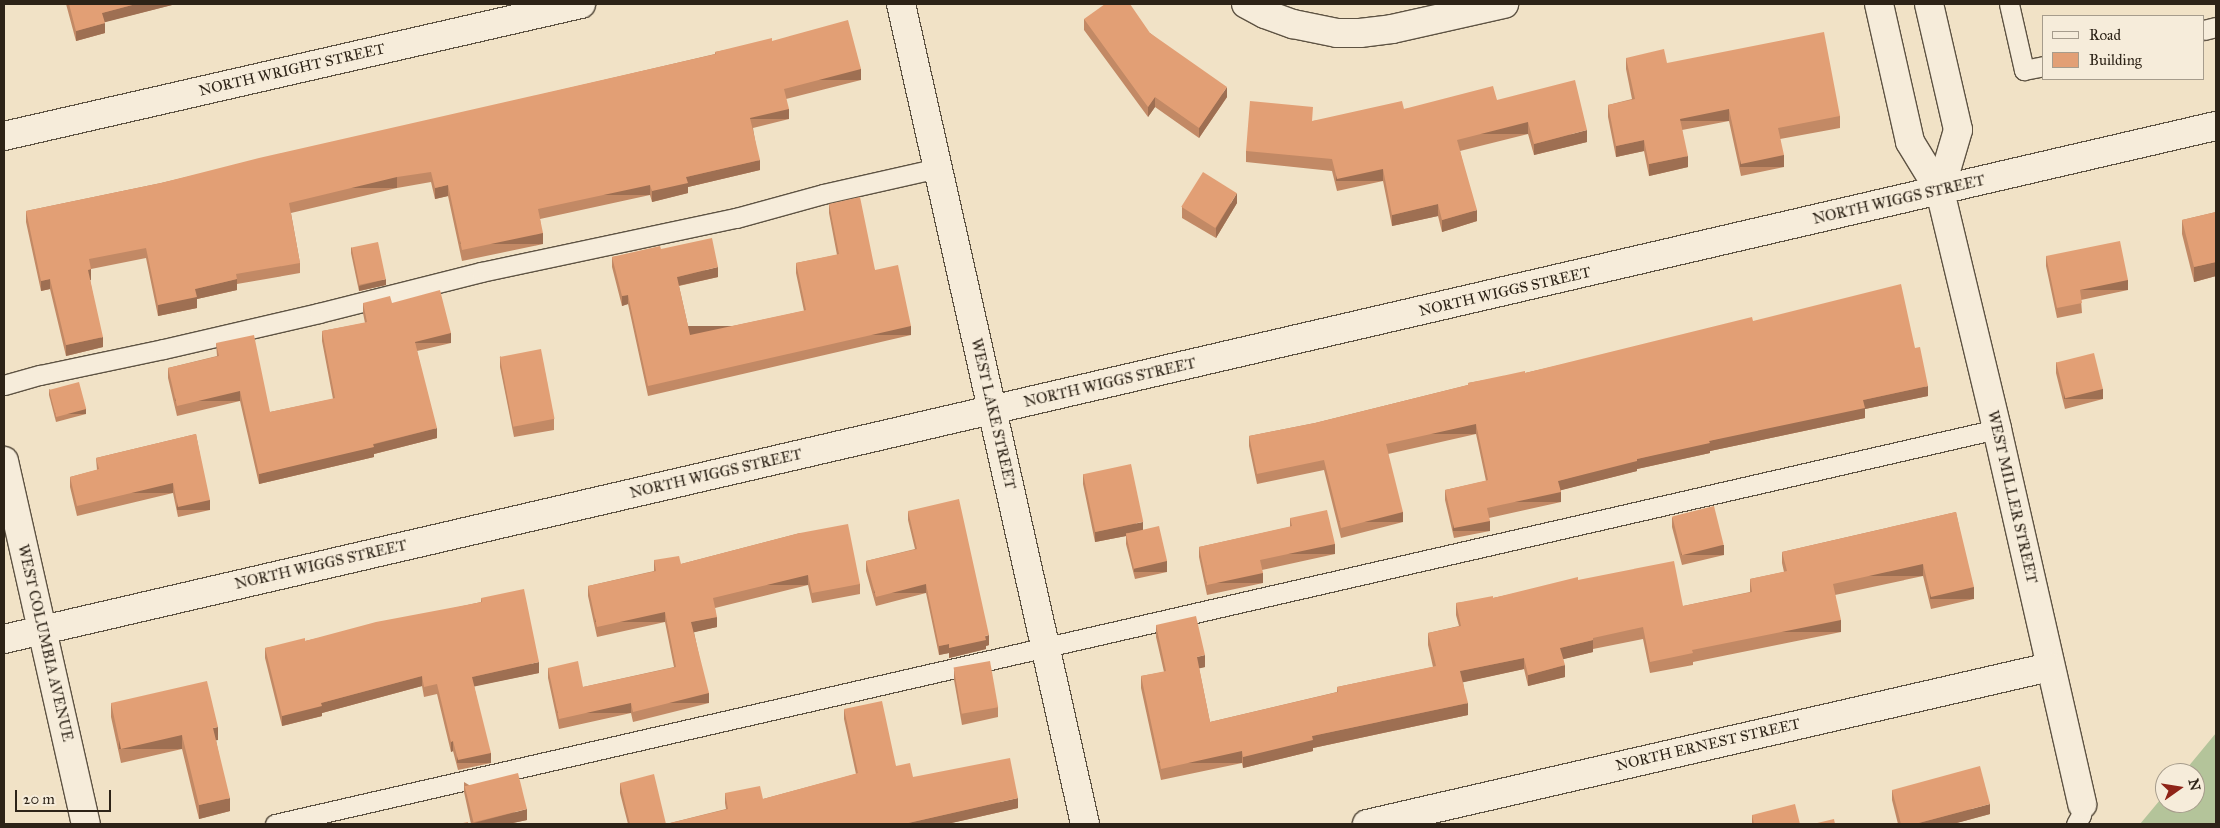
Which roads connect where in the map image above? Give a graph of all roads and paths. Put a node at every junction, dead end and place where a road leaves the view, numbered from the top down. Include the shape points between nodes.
1 (581, 4) edge
2 (901, 4) edge
3 (1246, 4) edge
4 (1504, 4) edge
5 (1879, 4) edge
6 (1929, 4) edge
7 (2009, 4) edge
8 (2042, 66) edge
9 (2216, 126) edge
10 (4, 136) edge
11 (938, 168) junction
12 (1940, 191) junction
13 (4, 385) edge
14 (992, 410) junction
15 (1997, 429) junction
16 (4, 461) edge
17 (42, 630) junction
18 (4, 639) edge
19 (1045, 647) junction
20 (2050, 666) junction
21 (2079, 814) edge
22 (86, 824) edge
23 (275, 824) edge
24 (1085, 824) edge
25 (1367, 824) edge

1 - 10 street, NORTH WRIGHT STREET
2 - 11 street, WEST LAKE STREET
3 - 4 street via 1293,24 1337,33 1360,33
5 - 12 street, WEST MILLER STREET via 1910,142
6 - 12 street, WEST MILLER STREET via 1958,130
7 - 8 lane via 2024,70
9 - 12 street, NORTH WIGGS STREET
11 - 13 lane via 736,218 481,272 319,313
11 - 14 street, WEST LAKE STREET
12 - 14 street, NORTH WIGGS STREET
12 - 15 street, WEST MILLER STREET
14 - 17 street, NORTH WIGGS STREET
14 - 19 street, WEST LAKE STREET
15 - 19 lane
15 - 20 street, WEST MILLER STREET
16 - 17 street, WEST COLUMBIA AVENUE
17 - 18 street, NORTH WIGGS STREET
17 - 22 street, WEST COLUMBIA AVENUE
19 - 23 lane
19 - 24 street, WEST LAKE STREET
20 - 21 street, WEST MILLER STREET
20 - 25 street, NORTH ERNEST STREET

